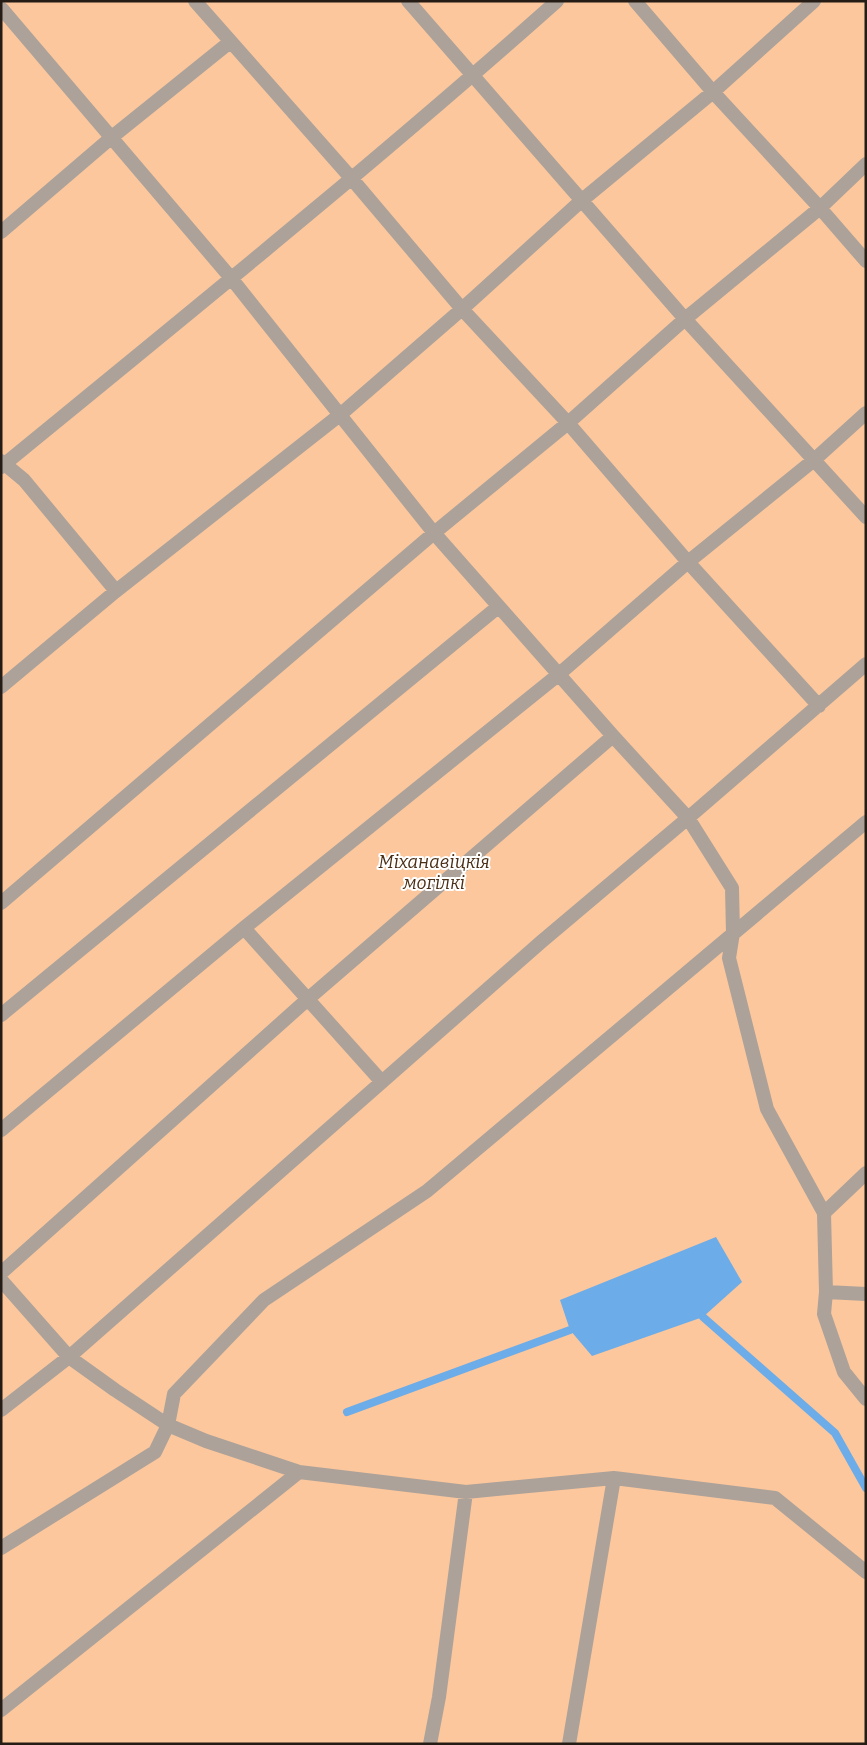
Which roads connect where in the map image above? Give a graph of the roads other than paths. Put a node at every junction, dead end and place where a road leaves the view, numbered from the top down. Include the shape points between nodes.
1 (12, 1) edge
2 (195, 1) edge
3 (408, 1) edge
4 (557, 1) edge
5 (635, 1) edge
6 (814, 1) edge
7 (1, 9) edge
8 (230, 42) junction
9 (473, 76) junction
10 (713, 92) junction
11 (112, 137) junction
12 (866, 164) edge
13 (352, 179) junction
14 (581, 201) junction
15 (820, 208) junction
16 (1, 232) edge
17 (866, 261) edge
18 (231, 278) junction
19 (462, 309) junction
20 (685, 319) junction
21 (866, 413) edge
22 (341, 414) junction
23 (568, 423) junction
24 (814, 460) junction
25 (2, 464) edge
26 (866, 517) edge
27 (434, 533) junction
28 (688, 562) junction
29 (116, 590) junction
30 (498, 607) junction
31 (866, 664) edge
32 (558, 674) junction
33 (1, 688) edge
34 (819, 706) junction
35 (613, 736) junction
36 (688, 818) junction
37 (866, 822) edge
38 (1, 903) edge
39 (244, 928) junction
40 (733, 933) junction
41 (309, 998) junction
42 (1, 1015) edge
43 (382, 1082) junction
44 (1, 1130) edge
45 (866, 1173) edge
46 (824, 1213) junction
47 (1, 1273) edge
48 (1, 1280) edge
49 (826, 1292) junction
50 (866, 1294) edge
51 (69, 1357) junction
52 (866, 1399) edge
53 (1, 1410) edge
54 (168, 1425) junction
55 (299, 1472) junction
56 (614, 1478) junction
57 (466, 1492) junction
58 (1, 1548) edge
59 (866, 1572) edge
60 (1, 1710) edge
61 (430, 1744) edge
62 (569, 1744) edge

1 - 7 lane
2 - 8 lane
3 - 9 lane
4 - 9 lane
5 - 10 lane
6 - 10 lane
7 - 11 lane
8 - 11 lane
8 - 13 lane
9 - 13 lane
9 - 14 lane
10 - 14 lane
10 - 15 lane
11 - 16 lane
11 - 18 lane
12 - 15 lane
13 - 18 lane
13 - 19 lane
14 - 19 lane
14 - 20 lane
15 - 17 lane
15 - 20 lane
18 - 22 lane
18 - 25 lane
19 - 22 lane
19 - 23 lane
20 - 23 lane
20 - 24 lane
21 - 24 lane
22 - 27 lane
22 - 29 lane
23 - 27 lane
23 - 28 lane
24 - 26 lane
24 - 28 lane
25 - 29 lane via 24,480
27 - 30 lane
27 - 38 lane
28 - 32 lane
28 - 34 lane
29 - 33 lane
30 - 32 lane
30 - 42 lane
31 - 34 lane
32 - 35 lane
32 - 39 lane
34 - 36 lane
35 - 36 lane
35 - 41 lane
36 - 40 lane via 732,888
36 - 43 lane
37 - 40 lane
39 - 41 lane
39 - 44 lane
40 - 46 lane via 729,958 767,1109
40 - 54 lane via 427,1191 264,1300 174,1394
41 - 43 lane
41 - 47 lane
43 - 51 lane
45 - 46 lane
46 - 49 lane
48 - 51 lane
49 - 50 lane
49 - 52 lane via 824,1314 844,1372
51 - 53 lane
51 - 54 lane
54 - 55 lane
54 - 58 lane via 155,1452
55 - 57 lane
55 - 60 lane
56 - 57 lane
56 - 59 lane via 775,1498
56 - 62 lane
57 - 61 lane

